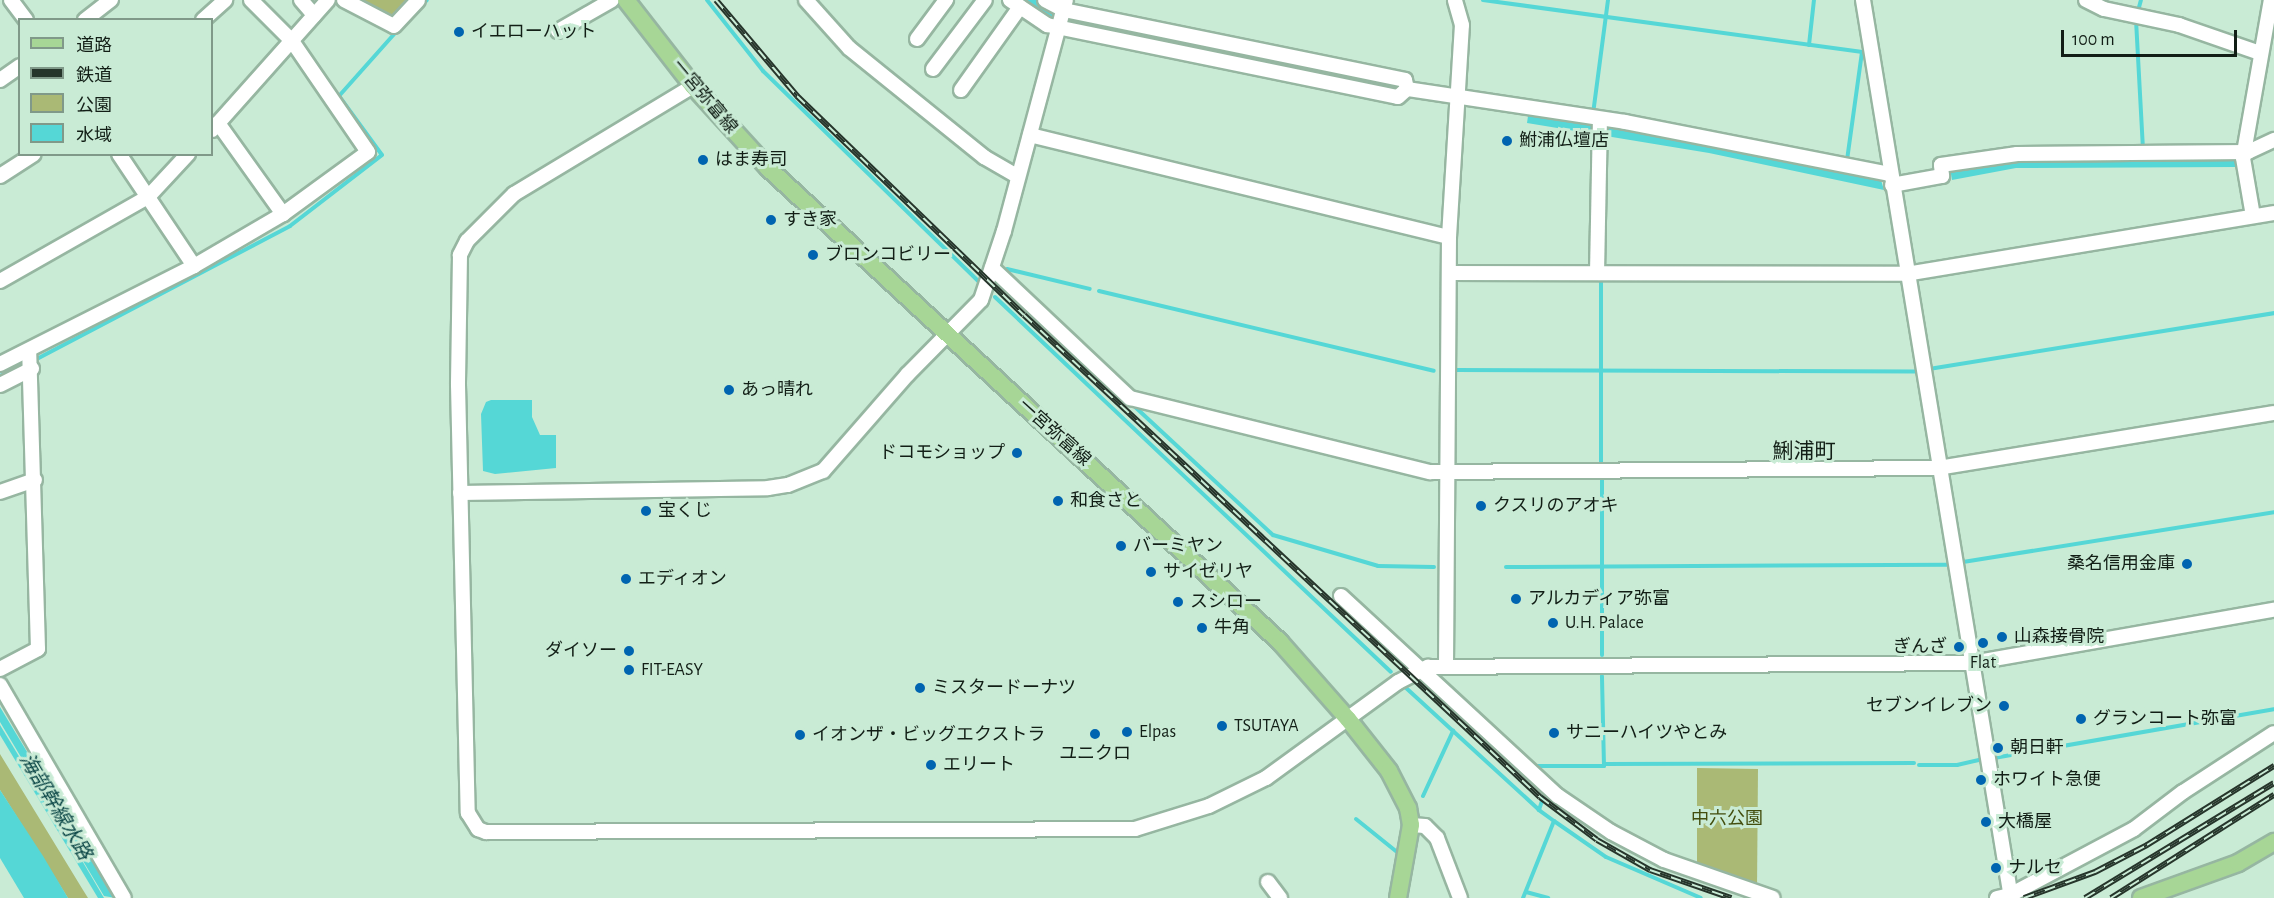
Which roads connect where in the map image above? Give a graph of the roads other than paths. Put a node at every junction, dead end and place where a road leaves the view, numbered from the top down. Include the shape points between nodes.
1 (11, 0) edge
2 (111, 0) edge
3 (225, 0) edge
4 (250, 0) edge
5 (301, 0) edge
6 (328, 0) edge
7 (344, 0) edge
8 (418, 0) edge
9 (612, 0) edge
10 (626, 0) edge
11 (806, 0) edge
12 (946, 0) edge
13 (985, 0) edge
14 (1045, 0) edge
15 (1455, 0) edge
16 (1863, 0) edge
17 (2086, 0) edge
18 (2271, 0) edge
19 (1015, 4) edge
20 (315, 15) junction
21 (1062, 15) edge
22 (24, 18) edge
23 (88, 18) edge
24 (205, 18) edge
25 (558, 31) dead end
26 (917, 39) dead end
27 (292, 41) junction
28 (2260, 53) junction
29 (18, 67) edge
30 (933, 69) dead end
31 (0, 80) edge
32 (693, 86) junction
33 (961, 90) dead end
34 (1455, 98) junction
35 (215, 126) edge
36 (1600, 127) junction
37 (1030, 135) junction
38 (2274, 140) edge
39 (2244, 153) junction
40 (31, 156) edge
41 (120, 156) edge
42 (186, 156) edge
43 (0, 176) edge
44 (1018, 177) junction
45 (1891, 179) junction
46 (148, 197) junction
47 (2274, 213) edge
48 (283, 214) junction
49 (2253, 216) junction
50 (1449, 237) junction
51 (194, 266) junction
52 (993, 267) junction
53 (1449, 273) junction
54 (1597, 273) junction
55 (1906, 274) junction
56 (0, 281) edge
57 (948, 335) junction
58 (31, 360) junction
59 (0, 364) edge
60 (0, 385) edge
61 (2274, 413) edge
62 (1938, 468) junction
63 (1447, 470) junction
64 (35, 480) junction
65 (0, 492) edge
66 (460, 493) junction
67 (1341, 596) dead end
68 (2274, 610) edge
69 (1972, 663) junction
70 (1446, 666) junction
71 (0, 669) edge
72 (1420, 669) junction
73 (0, 685) edge
74 (1348, 719) junction
75 (2274, 733) edge
76 (1412, 825) junction
77 (2274, 842) edge
78 (1268, 882) dead end
79 (2006, 897) edge
80 (124, 898) edge
81 (1280, 898) edge
82 (1398, 898) edge
83 (1460, 898) edge
84 (1773, 898) edge
85 (2141, 898) edge

1 - 22 street
2 - 23 street
3 - 24 street
4 - 27 street
5 - 20 street
6 - 20 street
7 - 8 street via 394,26
9 - 25 street
10 - 32 main road, 一宮弥富線
11 - 44 street via 849,48 984,157
12 - 26 street
13 - 30 street
14 - 21 street
15 - 34 street via 1462,24
16 - 45 street
17 - 28 street via 2104,9 2179,24
18 - 28 street
19 - 21 street via 1047,26
19 - 33 street
20 - 27 street
21 - 34 street via 1405,80 1407,89
21 - 37 street
27 - 35 street
27 - 48 street via 368,152
28 - 39 street
29 - 31 street
32 - 57 main road, 一宮弥富線 via 768,168
32 - 66 street via 514,195 467,241 460,255
34 - 36 street
34 - 50 street
35 - 48 street
36 - 45 street via 1625,122
36 - 54 street
37 - 44 street
37 - 50 street
38 - 39 street via 2260,150
39 - 45 street via 2017,154 1941,165 1942,176
39 - 49 street
40 - 43 street
41 - 46 street
42 - 46 street
44 - 52 street
45 - 55 street
46 - 51 street
46 - 56 street
47 - 49 street
48 - 51 street
49 - 55 street
50 - 53 street
51 - 58 street
52 - 57 street via 981,300
52 - 63 street via 1130,398 1430,472
53 - 54 street
53 - 63 street
54 - 55 street
55 - 62 street
57 - 66 street via 907,375 823,471 788,485
57 - 74 main road, 一宮弥富線 via 1280,642
58 - 59 street
58 - 60 street
58 - 64 street
61 - 62 street
62 - 63 street
62 - 69 street
63 - 70 street
64 - 65 street
64 - 71 street via 38,649
66 - 74 street via 468,813 478,829 486,832 1135,829 1209,806 1266,778
67 - 72 street
68 - 69 street
69 - 70 street
69 - 79 street
70 - 72 street
72 - 74 street
72 - 84 street via 1558,796 1611,832 1702,876
73 - 80 street
74 - 76 main road, 一宮弥富線 via 1389,771
75 - 79 street via 2134,829
76 - 82 main road, 一宮弥富線
76 - 83 street via 1425,826 1437,838
77 - 85 main road via 2238,862
78 - 81 street

